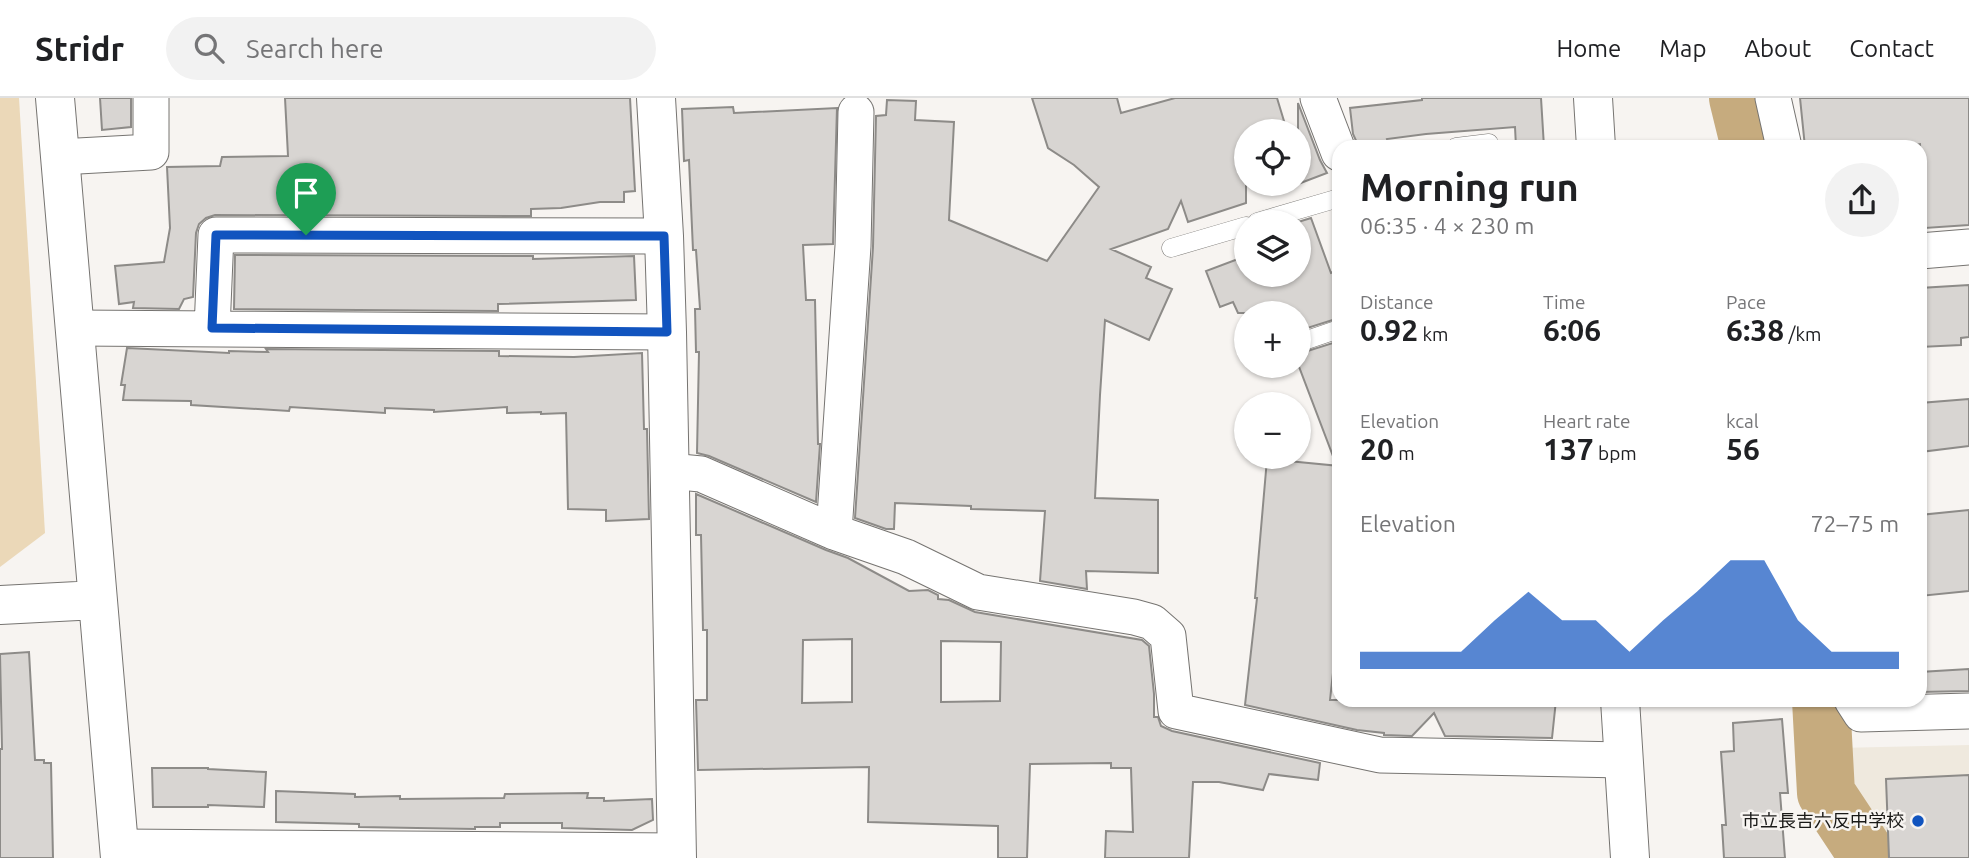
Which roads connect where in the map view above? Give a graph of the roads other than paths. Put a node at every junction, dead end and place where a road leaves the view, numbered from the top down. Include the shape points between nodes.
1 (55, 98) edge
2 (151, 98) edge
3 (656, 98) edge
4 (1318, 98) edge
5 (1593, 98) edge
6 (1773, 98) edge
7 (856, 112) dead end
8 (1334, 140) edge
9 (1595, 140) edge
10 (1782, 140) edge
11 (60, 157) junction
12 (1332, 200) edge
13 (1298, 210) edge
14 (1234, 230) edge
15 (664, 236) junction
16 (1969, 247) edge
17 (1171, 248) dead end
18 (1927, 250) edge
19 (75, 328) junction
20 (212, 328) junction
21 (1332, 331) edge
22 (667, 332) junction
23 (1311, 339) edge
24 (668, 471) junction
25 (834, 532) junction
26 (97, 600) junction
27 (0, 605) edge
28 (1620, 707) edge
29 (1856, 707) edge
30 (1969, 711) edge
31 (1623, 760) junction
32 (120, 852) edge
33 (392, 853) edge
34 (677, 854) edge
35 (1630, 858) edge

1 - 11 street
2 - 11 street via 151,152
3 - 15 street
4 - 8 street
5 - 9 street
6 - 10 street
7 - 25 street via 853,246
11 - 19 street
12 - 13 lane
14 - 17 lane
15 - 20 street via 216,235
15 - 22 street
16 - 18 street
19 - 20 street
19 - 26 street
20 - 22 street
21 - 23 lane
22 - 24 street
24 - 25 street via 701,474
24 - 34 street
25 - 31 street via 906,557 978,592 1152,622 1168,636 1176,711 1380,755
26 - 27 street
26 - 32 street
28 - 31 street
29 - 30 street via 1861,714
31 - 35 street
32 - 33 street
33 - 34 street

